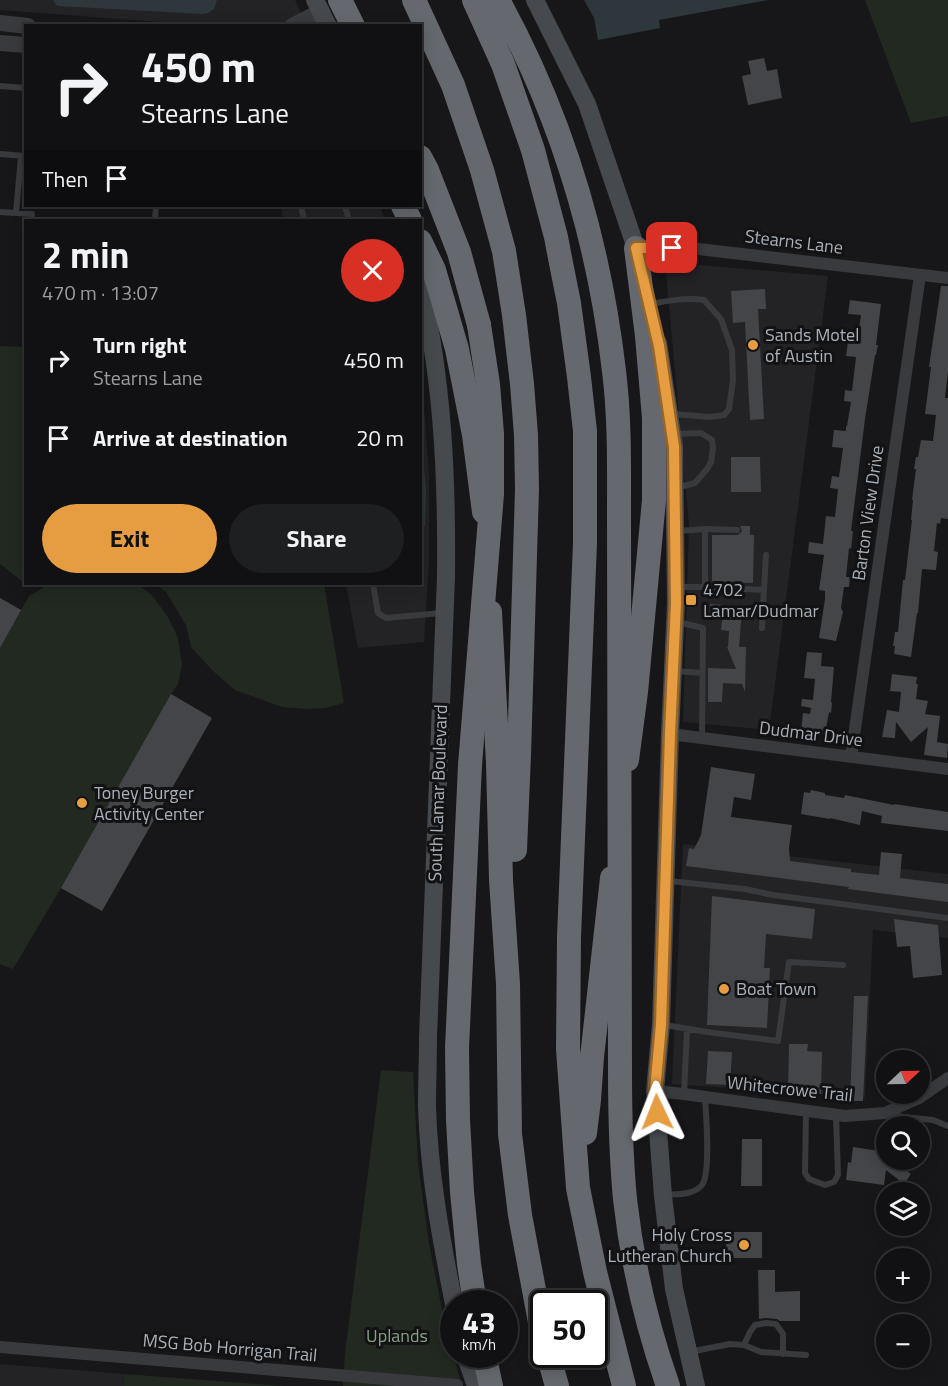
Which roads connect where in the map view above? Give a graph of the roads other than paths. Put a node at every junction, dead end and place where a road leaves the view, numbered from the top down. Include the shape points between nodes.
1 (414, 0) edge
2 (474, 0) edge
3 (498, 0) edge
4 (535, 0) edge
5 (326, 9) edge
6 (0, 23) edge
7 (296, 24) edge
8 (350, 24) edge
9 (24, 26) edge
10 (0, 43) edge
11 (24, 45) edge
12 (0, 86) edge
13 (24, 88) edge
14 (0, 154) edge
15 (23, 156) edge
16 (422, 161) edge
17 (0, 212) edge
18 (16, 213) junction
19 (31, 219) edge
20 (422, 245) edge
21 (636, 248) junction
22 (920, 275) junction
23 (948, 278) edge
24 (422, 293) edge
25 (649, 304) junction
26 (669, 414) junction
27 (672, 434) junction
28 (674, 488) junction
29 (705, 529) junction
30 (737, 530) dead end
31 (675, 531) junction
32 (765, 555) dead end
33 (372, 585) edge
34 (675, 587) junction
35 (705, 587) junction
36 (764, 590) junction
37 (445, 613) junction
38 (675, 621) junction
39 (762, 628) dead end
40 (672, 671) junction
41 (702, 673) junction
42 (670, 734) junction
43 (702, 738) junction
44 (851, 757) junction
45 (948, 769) edge
46 (665, 880) junction
47 (948, 918) edge
48 (843, 965) dead end
49 (508, 984) junction
50 (661, 1024) junction
51 (687, 1029) junction
52 (948, 1078) edge
53 (655, 1091) junction
54 (684, 1094) junction
55 (705, 1097) junction
56 (806, 1110) junction
57 (885, 1113) junction
58 (836, 1114) junction
59 (948, 1126) edge
60 (578, 1188) junction
61 (663, 1196) junction
62 (451, 1290) edge
63 (473, 1290) edge
64 (534, 1290) edge
65 (744, 1345) junction
66 (0, 1347) edge
67 (688, 1352) junction
68 (783, 1354) junction
69 (807, 1355) dead end
70 (470, 1368) edge
71 (487, 1368) edge
72 (552, 1368) edge
73 (457, 1385) edge
74 (476, 1386) edge
75 (491, 1386) edge
76 (557, 1386) edge
77 (624, 1386) edge
78 (668, 1386) edge
79 (696, 1386) edge

1 - 49 highway via 453,85 482,170 504,251 522,384 526,489
2 - 60 highway via 503,64 533,150 556,237 569,303 585,431 585,543 568,1048
3 - 78 highway, bridge via 540,87 566,154 604,298 614,373 619,453 621,1131 634,1260
4 - 21 main road via 587,104
5 - 7 street
5 - 8 highway
6 - 9 street
10 - 11 street
12 - 13 lane
14 - 15 lane
15 - 18 lane
16 - 63 highway, bridge via 459,252 479,326 492,434 492,494 470,765 457,1047 462,1192
17 - 18 lane
18 - 19 lane via 32,214
20 - 49 highway via 434,270 457,349 485,520
21 - 22 street, Stearns Lane via 690,248
21 - 25 main road
21 - 60 highway via 654,418 654,500 636,692 609,896
22 - 23 street, Stearns Lane
22 - 44 street, Barton View Drive
24 - 37 main road, South Lamar Boulevard via 434,354 443,440 447,515
25 - 26 main road
25 - 26 lane via 704,300 722,319 732,350 729,410 710,417
26 - 27 main road
27 - 28 main road
27 - 28 lane via 701,432 712,440 713,448 707,470 694,483
28 - 31 main road
29 - 30 lane
29 - 31 lane
29 - 35 lane
31 - 34 main road
32 - 36 lane
33 - 37 lane via 378,613 386,618
34 - 35 lane
34 - 38 main road
35 - 36 lane
36 - 39 lane
37 - 62 main road, South Lamar Boulevard via 428,1108 433,1176
38 - 40 main road
38 - 41 lane via 703,628
40 - 41 lane
40 - 42 main road
41 - 43 lane
42 - 43 street, Dudmar Drive
42 - 46 main road
43 - 44 street, Dudmar Drive
44 - 45 street, Dudmar Drive
46 - 47 lane
46 - 50 main road
48 - 51 lane via 789,962 778,1041
49 - 64 highway via 510,1134
50 - 51 lane
50 - 53 main road
51 - 54 lane
52 - 57 street, Whitecrowe Trail via 919,1098
53 - 54 street, Whitecrowe Trail
53 - 61 main road
54 - 55 street, Whitecrowe Trail
55 - 56 street, Whitecrowe Trail
55 - 61 lane via 706,1176 701,1186 690,1193
56 - 58 street, Whitecrowe Trail
56 - 58 lane via 805,1173 809,1179 825,1185 834,1182 838,1175
57 - 58 street, Whitecrowe Trail
57 - 59 lane
60 - 77 highway
61 - 67 main road via 674,1289
65 - 67 lane
65 - 68 lane via 760,1352
65 - 68 lane via 755,1325 776,1324 783,1334
66 - 73 street, MSG Bob Horrigan Trail
67 - 79 main road
68 - 69 lane
70 - 74 main road
71 - 75 highway
72 - 76 highway

